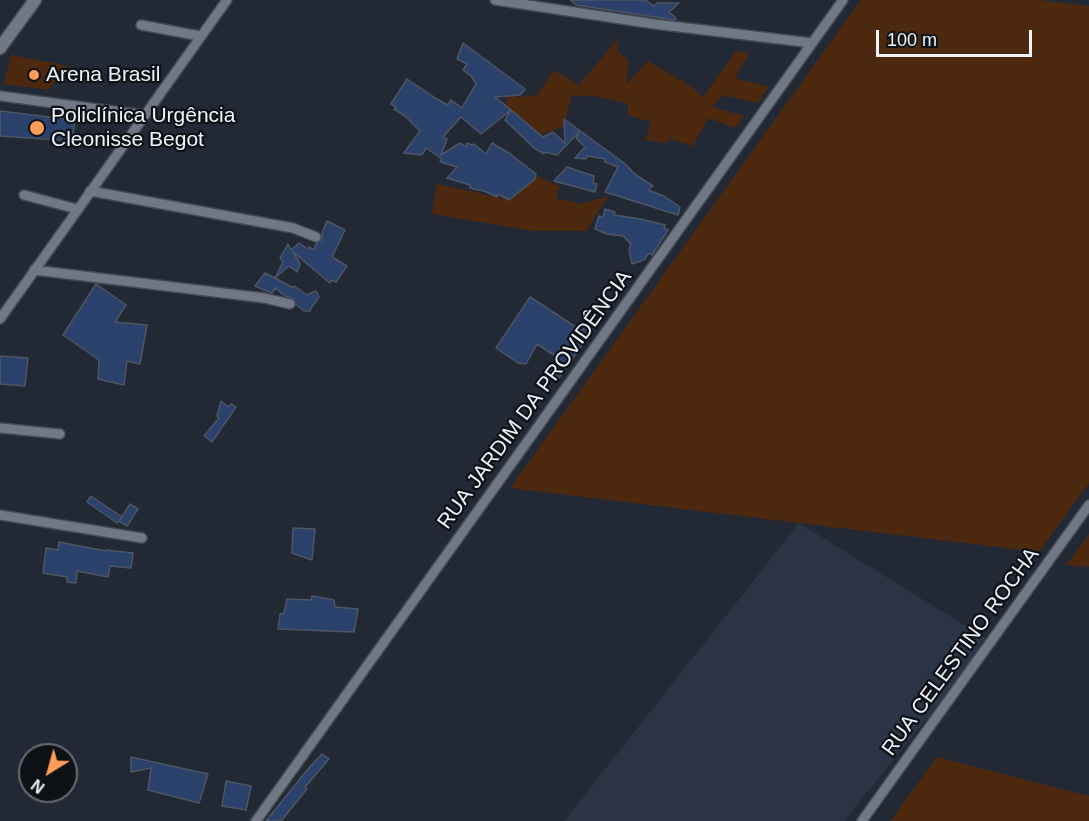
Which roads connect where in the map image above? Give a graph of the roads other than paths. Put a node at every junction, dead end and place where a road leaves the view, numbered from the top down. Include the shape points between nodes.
1 (34, 0) edge
2 (227, 0) edge
3 (495, 0) edge
4 (843, 0) edge
5 (141, 25) dead end
6 (200, 36) junction
7 (812, 43) junction
8 (0, 48) edge
9 (0, 96) edge
10 (144, 115) junction
11 (90, 191) junction
12 (24, 195) dead end
13 (77, 209) junction
14 (316, 237) dead end
15 (34, 270) junction
16 (290, 304) dead end
17 (0, 319) edge
18 (0, 428) edge
19 (60, 434) dead end
20 (1089, 505) edge
21 (0, 515) edge
22 (142, 538) dead end
23 (256, 821) edge
24 (862, 821) edge

1 - 8 street
2 - 6 street
3 - 7 street
4 - 7 street, RUA JARDIM DA PROVIDÊNCIA
5 - 6 street
6 - 10 street
7 - 23 street, RUA JARDIM DA PROVIDÊNCIA
9 - 10 street
10 - 11 street
11 - 13 street
11 - 14 street via 293,228
12 - 13 street
13 - 15 street
15 - 16 street
15 - 17 street
18 - 19 street
20 - 24 street, RUA CELESTINO ROCHA
21 - 22 street

